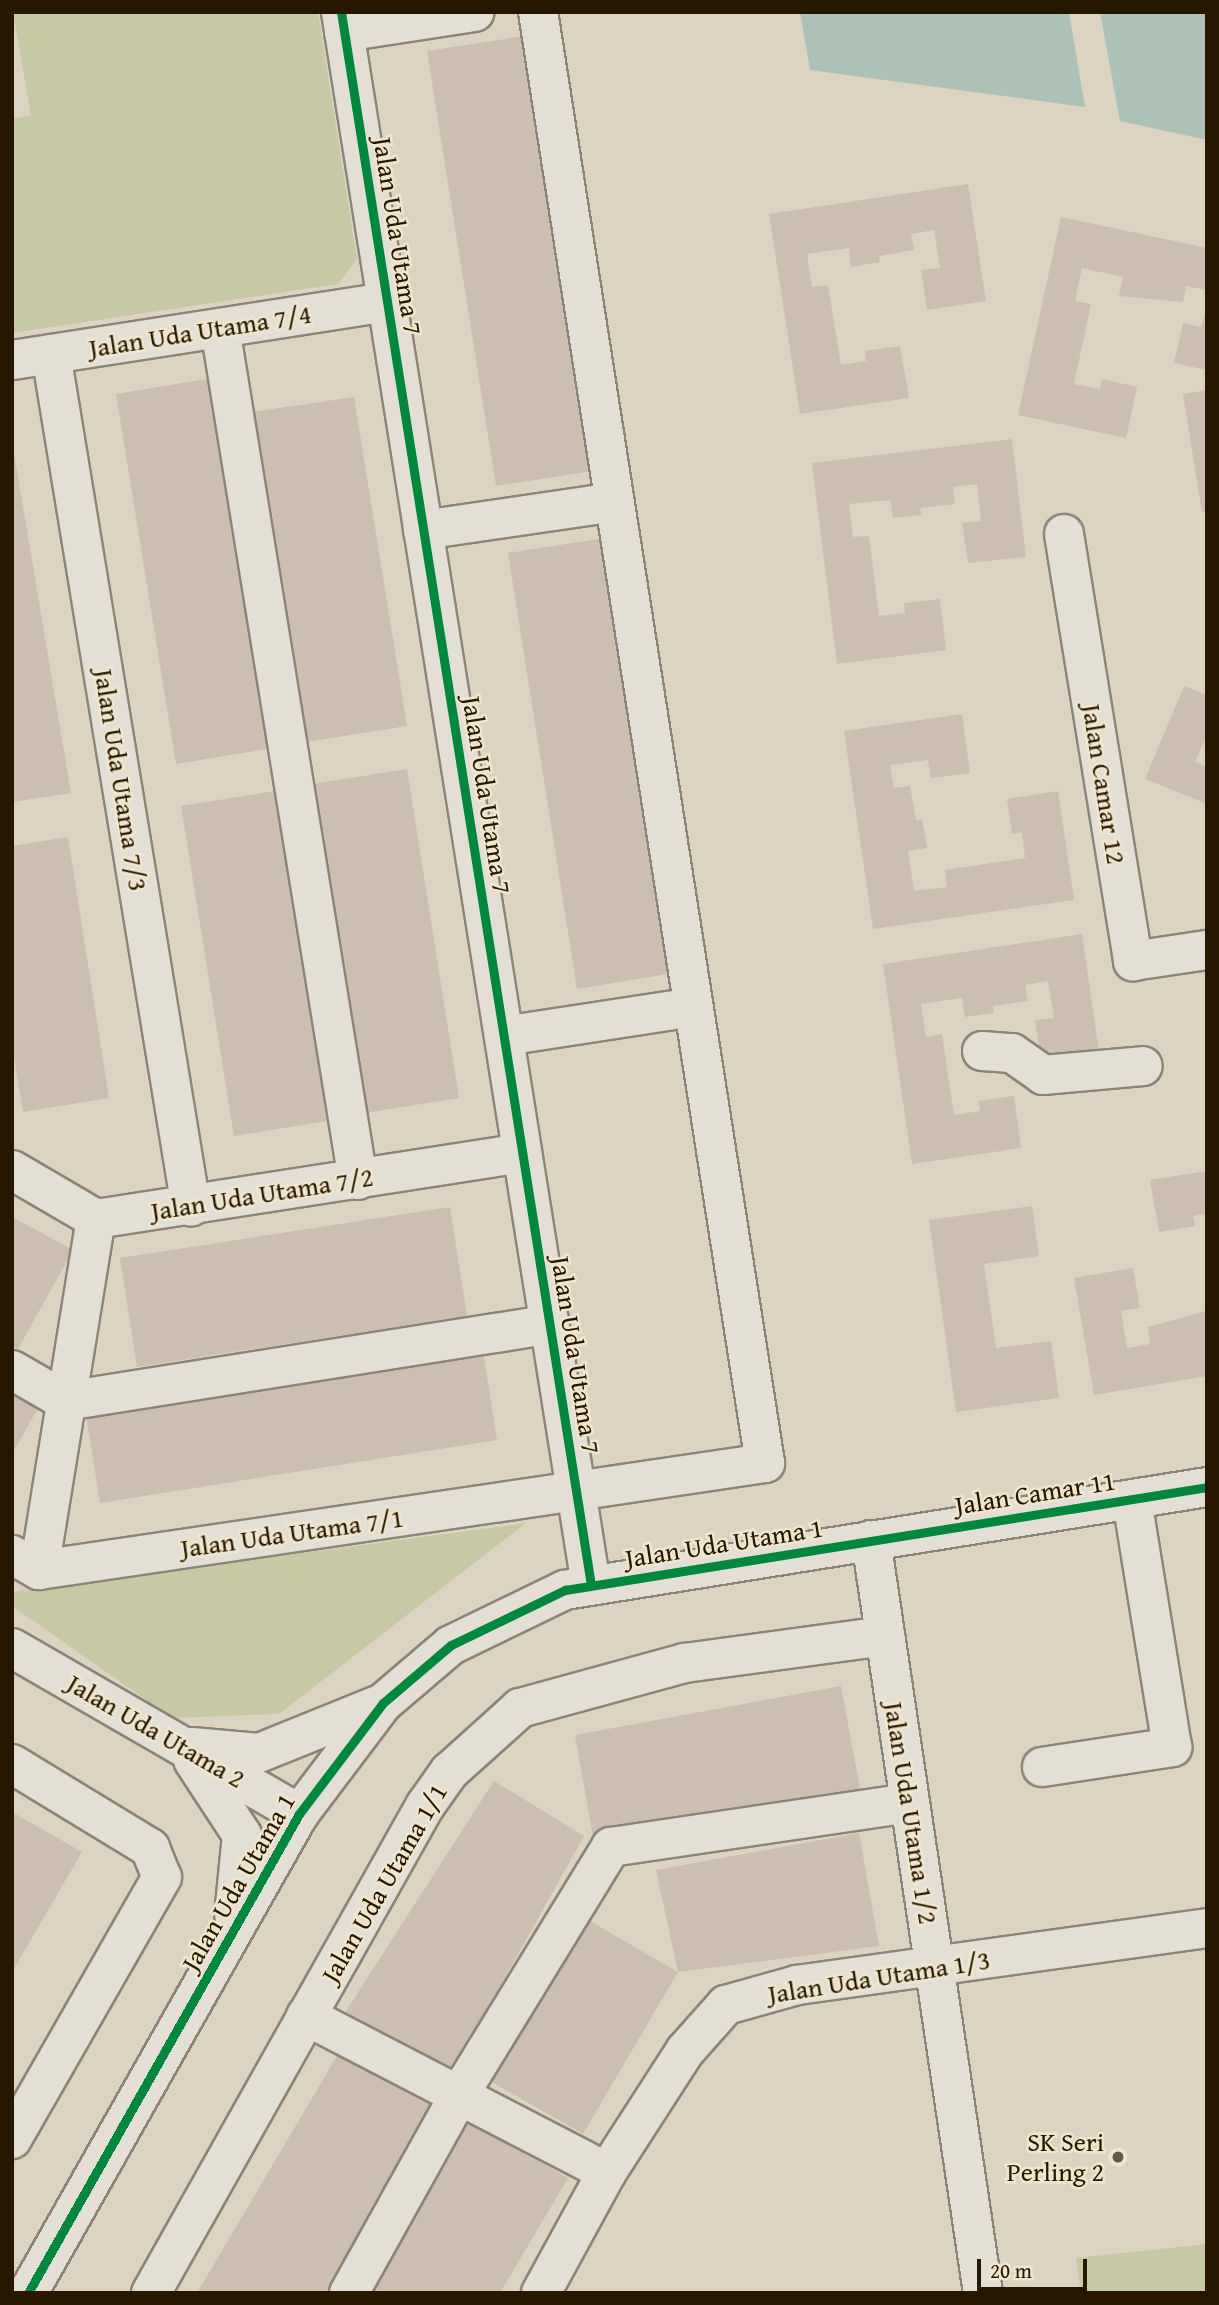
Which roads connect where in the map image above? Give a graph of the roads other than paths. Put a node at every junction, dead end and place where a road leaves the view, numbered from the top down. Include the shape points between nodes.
1 (474, 12) edge
2 (538, 12) edge
3 (343, 22) edge
4 (387, 302) junction
5 (220, 328) junction
6 (51, 354) junction
7 (12, 360) edge
8 (614, 502) junction
9 (423, 530) junction
10 (1064, 534) dead end
11 (1207, 950) edge
12 (693, 1007) junction
13 (504, 1037) junction
14 (982, 1051) dead end
15 (1143, 1066) dead end
16 (523, 1153) junction
17 (14, 1163) edge
18 (358, 1180) junction
19 (191, 1207) junction
20 (96, 1219) junction
21 (550, 1324) junction
22 (12, 1370) edge
23 (66, 1401) junction
24 (1207, 1487) edge
25 (576, 1491) junction
26 (1132, 1499) junction
27 (871, 1540) junction
28 (26, 1562) edge
29 (591, 1585) junction
30 (885, 1636) junction
31 (12, 1648) edge
32 (383, 1703) junction
33 (183, 1747) junction
34 (12, 1764) edge
35 (1042, 1767) dead end
36 (910, 1803) junction
37 (299, 1814) junction
38 (1207, 1928) edge
39 (233, 1930) junction
40 (934, 1967) junction
41 (306, 2016) junction
42 (459, 2095) junction
43 (12, 2139) edge
44 (607, 2172) junction
45 (28, 2293) edge
46 (151, 2293) edge
47 (349, 2293) edge
48 (541, 2293) edge
49 (983, 2293) edge

1 - 3 street
2 - 8 street
3 - 4 street, Jalan Uda Utama 7
4 - 5 street, Jalan Uda Utama 7/4
4 - 9 street, Jalan Uda Utama 7
5 - 6 street, Jalan Uda Utama 7/4
5 - 18 street
6 - 7 street, Jalan Uda Utama 7/4
6 - 19 street, Jalan Uda Utama 7/3
8 - 9 street
8 - 12 street
9 - 13 street, Jalan Uda Utama 7
10 - 11 street, Jalan Camar 12 via 1133,961
12 - 13 street
12 - 25 street, Jalan Uda Utama 7/1 via 765,1463
13 - 16 street, Jalan Uda Utama 7
14 - 15 street via 1012,1053 1043,1076
16 - 18 street, Jalan Uda Utama 7/2
16 - 21 street, Jalan Uda Utama 7
17 - 20 street
18 - 19 street, Jalan Uda Utama 7/2
19 - 20 street, Jalan Uda Utama 7/2
20 - 23 street
21 - 23 street
21 - 25 street, Jalan Uda Utama 7
22 - 23 street
23 - 28 street
24 - 26 street, Jalan Camar 11
25 - 28 street, Jalan Uda Utama 7/1
25 - 29 street, Jalan Uda Utama 7
26 - 27 street, Jalan Camar 11
26 - 35 street via 1172,1747
27 - 29 street, Jalan Uda Utama 1
27 - 30 street, Jalan Uda Utama 1/2
29 - 32 street, Jalan Uda Utama 1 via 565,1590 451,1645
30 - 36 street, Jalan Uda Utama 1/2
30 - 41 street, Jalan Uda Utama 1/1 via 685,1664 520,1708 449,1772 425,1806
31 - 33 street, Jalan Uda Utama 2
32 - 33 street via 259,1753
32 - 37 street, Jalan Uda Utama 1
33 - 37 street, Jalan Uda Utama 2
33 - 39 street via 243,1835
34 - 43 street via 150,1848 162,1877
36 - 40 street, Jalan Uda Utama 1/2
36 - 42 street via 611,1847
37 - 39 street, Jalan Uda Utama 1
38 - 40 street, Jalan Uda Utama 1/3
39 - 45 street, Jalan Uda Utama 1
40 - 44 street, Jalan Uda Utama 1/3 via 797,1985 726,2004 685,2051
40 - 49 street, Jalan Uda Utama 1/2
41 - 42 street
41 - 46 street, Jalan Uda Utama 1/1
42 - 44 street
42 - 47 street
44 - 48 street, Jalan Uda Utama 1/3

